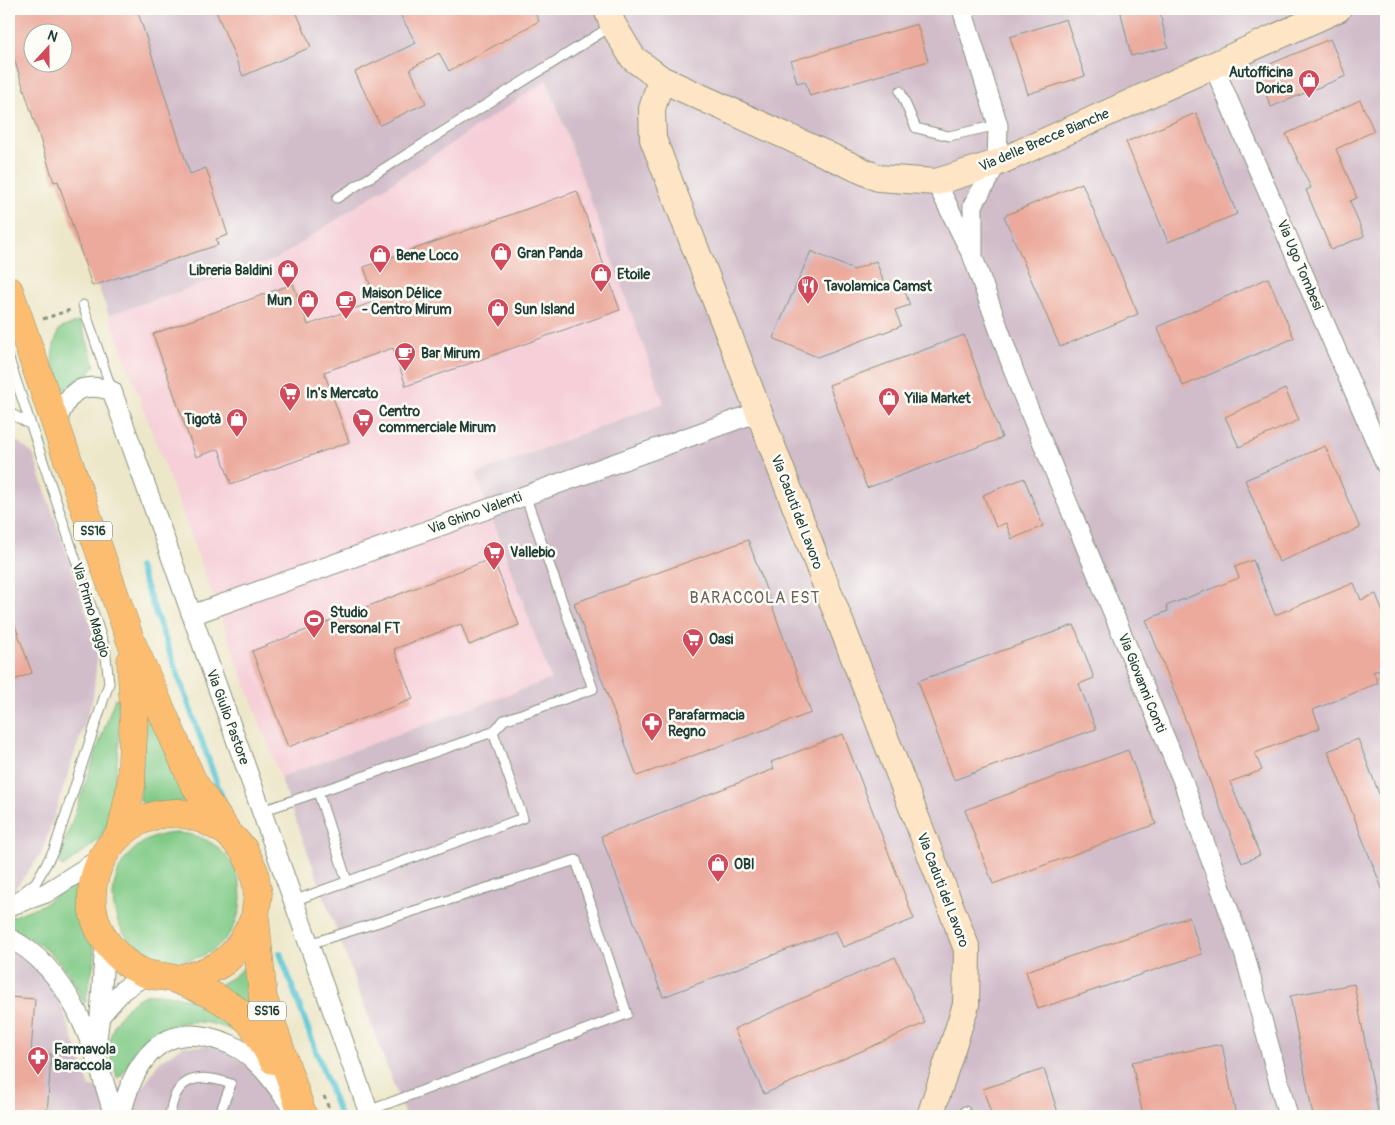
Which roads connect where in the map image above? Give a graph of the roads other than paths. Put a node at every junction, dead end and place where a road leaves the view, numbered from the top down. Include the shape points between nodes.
1 (962, 9) edge
2 (1338, 9) edge
3 (610, 17) edge
4 (1213, 65) junction
5 (661, 79) junction
6 (900, 91) dead end
7 (998, 125) junction
8 (997, 163) junction
9 (936, 182) junction
10 (337, 198) dead end
11 (972, 257) junction
12 (9, 290) edge
13 (83, 305) road end
14 (9, 359) edge
15 (112, 392) junction
16 (9, 409) edge
17 (758, 412) junction
18 (43, 425) junction
19 (1386, 465) edge
20 (525, 494) junction
21 (192, 615) junction
22 (130, 639) junction
23 (493, 732) junction
24 (318, 792) junction
25 (262, 811) junction
26 (121, 833) junction
27 (228, 833) junction
28 (101, 858) junction
29 (347, 881) junction
30 (293, 901) junction
31 (9, 904) edge
32 (255, 917) junction
33 (9, 938) edge
34 (105, 941) junction
35 (309, 944) junction
36 (147, 974) junction
37 (176, 979) junction
38 (100, 1016) junction
39 (95, 1052) junction
40 (300, 1111) edge
41 (369, 1114) edge
42 (114, 1116) edge
43 (121, 1116) edge
44 (170, 1116) edge
45 (219, 1116) edge
46 (930, 1116) edge
47 (1288, 1116) edge

1 - 7 street
2 - 4 street, Via delle Brecce Bianche
3 - 5 street via 633,58
3 - 10 lane
4 - 8 street, Via delle Brecce Bianche
4 - 19 street, Via Ugo Tombesi
5 - 9 street, Via delle Brecce Bianche via 878,178
5 - 17 street, Via Caduti del Lavoro via 652,109 653,139
6 - 7 lane via 916,128 949,136
7 - 8 street
8 - 9 street, Via delle Brecce Bianche
8 - 11 street, Via Giovanni Conti via 973,205
9 - 11 street, Via Giovanni Conti
11 - 47 street, Via Giovanni Conti via 1020,388 1182,780 1245,956
12 - 18 main road, Via Primo Maggio / SS16 via 22,327
13 - 15 lane
14 - 18 lane, Via Primo Maggio
15 - 18 street via 98,386 82,388
15 - 21 street, Via Giulio Pastore
16 - 18 lane via 10,413
17 - 20 street, Via Ghino Valenti
17 - 46 street, Via Caduti del Lavoro via 967,949 966,1006
18 - 22 main road, Via Primo Maggio / SS16
18 - 31 lane, Via Primo Maggio via 105,648 109,683 54,850 36,882
20 - 21 street, Via Ghino Valenti
20 - 23 lane via 593,689 504,720
21 - 25 street, Via Giulio Pastore
22 - 26 main road, Via Primo Maggio / SS16 via 134,709 131,786
22 - 27 main road, Via Primo Maggio / SS16 via 193,782
23 - 24 lane
23 - 29 lane via 523,818
24 - 25 lane
24 - 29 lane
25 - 30 street, Via Giulio Pastore
26 - 27 main road, Via Primo Maggio / SS16 via 148,818 178,814 204,818
26 - 28 main road, Via Primo Maggio / SS16
27 - 32 main road, Via Primo Maggio / SS16 via 244,850 254,871 258,894
28 - 31 street, Via Primo Maggio via 46,893
28 - 34 main road, Via Primo Maggio / SS16 via 94,878 92,900 96,921
29 - 30 lane
30 - 35 street, Via Giulio Pastore
32 - 37 main road, Via Primo Maggio / SS16 via 244,942 226,962 202,974
32 - 40 main road, Via Primo Maggio / SS16 via 263,998
33 - 39 street, Via Primo Maggio via 33,951 63,986
34 - 36 main road, Via Primo Maggio / SS16 via 124,961
34 - 38 street, Via Primo Maggio
35 - 41 street, Via Giulio Pastore
35 - 41 lane via 576,860 627,1014
36 - 37 main road, Via Primo Maggio / SS16
36 - 38 street via 123,990
37 - 40 main road, Via Primo Maggio / SS16 via 224,1003 247,1019
38 - 39 street, Via Primo Maggio
39 - 42 street, Via Primo Maggio
40 - 43 street via 250,1056 232,1044 196,1034 173,1037 146,1055 127,1089
44 - 45 lane via 177,1090 199,1077 212,1077 231,1084

